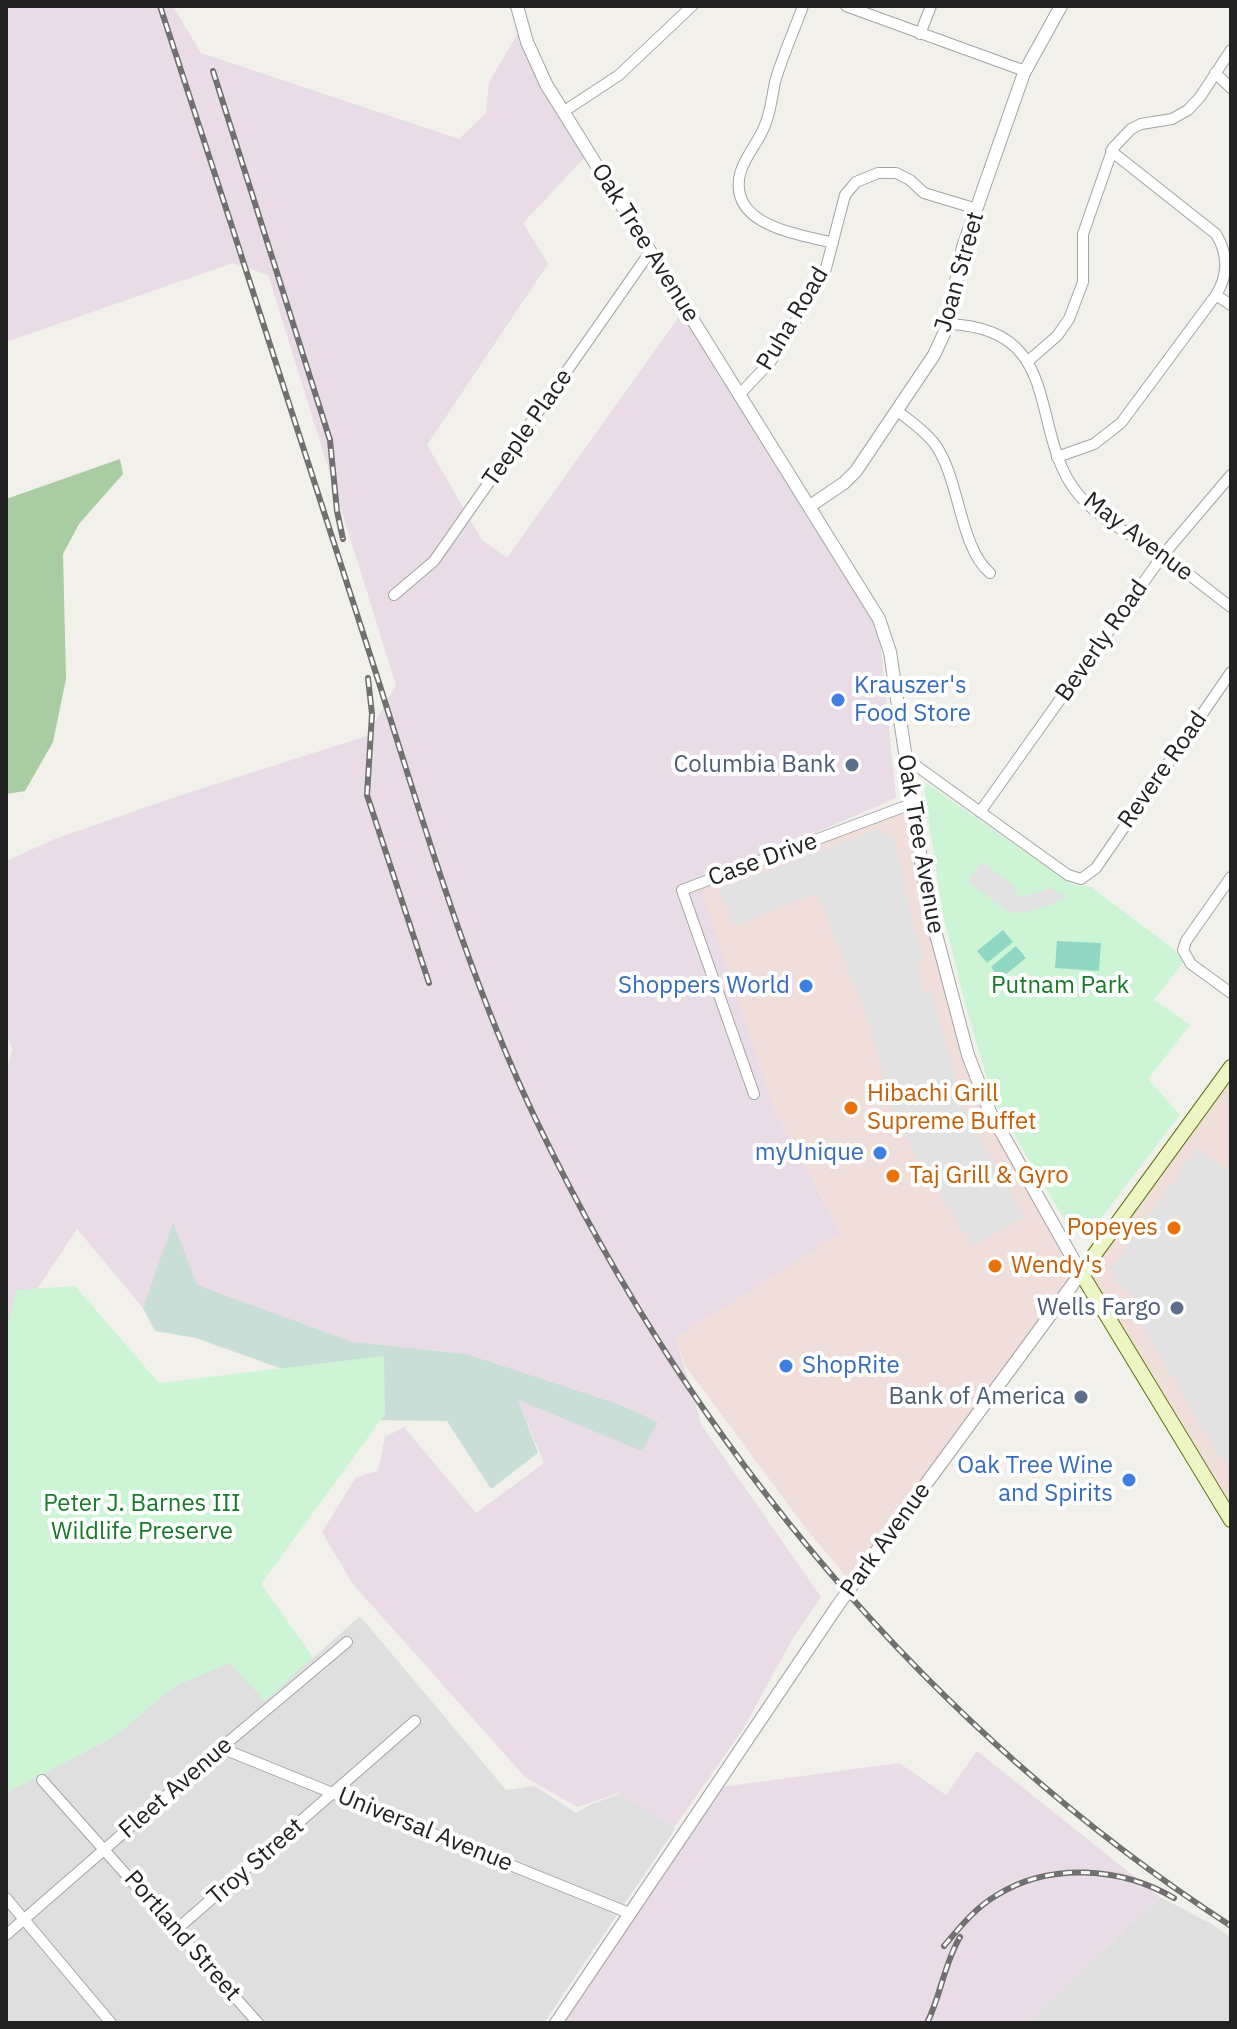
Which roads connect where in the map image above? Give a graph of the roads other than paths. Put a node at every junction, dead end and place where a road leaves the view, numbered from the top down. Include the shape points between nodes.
1 (517, 6) edge
2 (692, 6) edge
3 (803, 6) edge
4 (846, 6) edge
5 (931, 6) edge
6 (1061, 6) edge
7 (920, 34) junction
8 (1231, 50) edge
9 (1025, 71) junction
10 (1215, 73) junction
11 (1231, 88) edge
12 (563, 112) junction
13 (1111, 151) junction
14 (977, 209) junction
15 (833, 243) junction
16 (650, 252) junction
17 (1216, 295) junction
18 (1231, 305) edge
19 (948, 324) junction
20 (1027, 362) junction
21 (739, 395) junction
22 (896, 410) junction
23 (1057, 457) junction
24 (1231, 475) edge
25 (810, 506) junction
26 (1163, 555) junction
27 (990, 573) dead end
28 (394, 595) dead end
29 (1231, 607) edge
30 (1231, 672) edge
31 (904, 757) junction
32 (911, 804) junction
33 (980, 812) junction
34 (1231, 877) edge
35 (1231, 993) edge
36 (1231, 1067) edge
37 (754, 1094) dead end
38 (1081, 1273) junction
39 (1231, 1520) edge
40 (347, 1642) dead end
41 (415, 1721) dead end
42 (221, 1748) junction
43 (42, 1780) dead end
44 (336, 1793) junction
45 (106, 1849) junction
46 (6, 1898) edge
47 (629, 1913) junction
48 (25, 1918) junction
49 (176, 1930) junction
50 (6, 1935) edge
51 (111, 2023) edge
52 (258, 2023) edge
53 (556, 2023) edge

1 - 12 street, Oak Tree Avenue via 535,62
2 - 12 street via 619,75
3 - 15 street via 765,126 739,182 743,204 757,219
4 - 7 street
5 - 7 street
6 - 9 street, Joan Street
7 - 9 street
8 - 10 street
9 - 14 street, Joan Street
10 - 11 street
10 - 13 street via 1188,110 1131,129
12 - 16 street, Oak Tree Avenue
13 - 17 street via 1216,234 1226,263
13 - 20 street via 1083,234 1083,282 1069,319
14 - 15 street, Puha Road via 924,193 896,173 878,173 856,182 845,195
14 - 19 street, Joan Street via 963,247
15 - 21 street, Puha Road via 825,272 784,339
16 - 21 street, Oak Tree Avenue
16 - 28 street, Teeple Place via 434,561
17 - 18 street
17 - 23 street via 1121,423 1094,444
19 - 20 street, May Avenue via 996,336
19 - 22 street, Joan Street via 934,355
20 - 23 street, May Avenue via 1040,386
21 - 25 street, Oak Tree Avenue
22 - 25 street, Joan Street via 856,471
22 - 27 street via 935,444 977,557
23 - 26 street, May Avenue via 1087,504
24 - 26 street, Beverly Road
25 - 31 street, Oak Tree Avenue via 884,632
26 - 29 street, May Avenue
26 - 33 street, Beverly Road
30 - 33 street, Revere Road via 1096,868 1081,879
31 - 32 street, Oak Tree Avenue
31 - 33 street
32 - 37 street, Case Drive via 682,890
32 - 38 street, Oak Tree Avenue via 933,926 979,1086
34 - 35 street via 1183,950 1191,964
36 - 38 main road, Park Avenue
38 - 39 main road, Oak Tree Avenue
38 - 47 street, Park Avenue, bridge via 862,1571
40 - 42 street, Fleet Avenue
41 - 44 street, Troy Street
42 - 44 street, Universal Avenue
42 - 45 street, Fleet Avenue
43 - 45 street, Portland Street
44 - 47 street, Universal Avenue
44 - 49 street, Troy Street
45 - 48 street, Fleet Avenue
45 - 49 street, Portland Street
46 - 48 street
47 - 53 street, Park Avenue
48 - 50 street, Fleet Avenue
48 - 51 street
49 - 52 street, Portland Street

